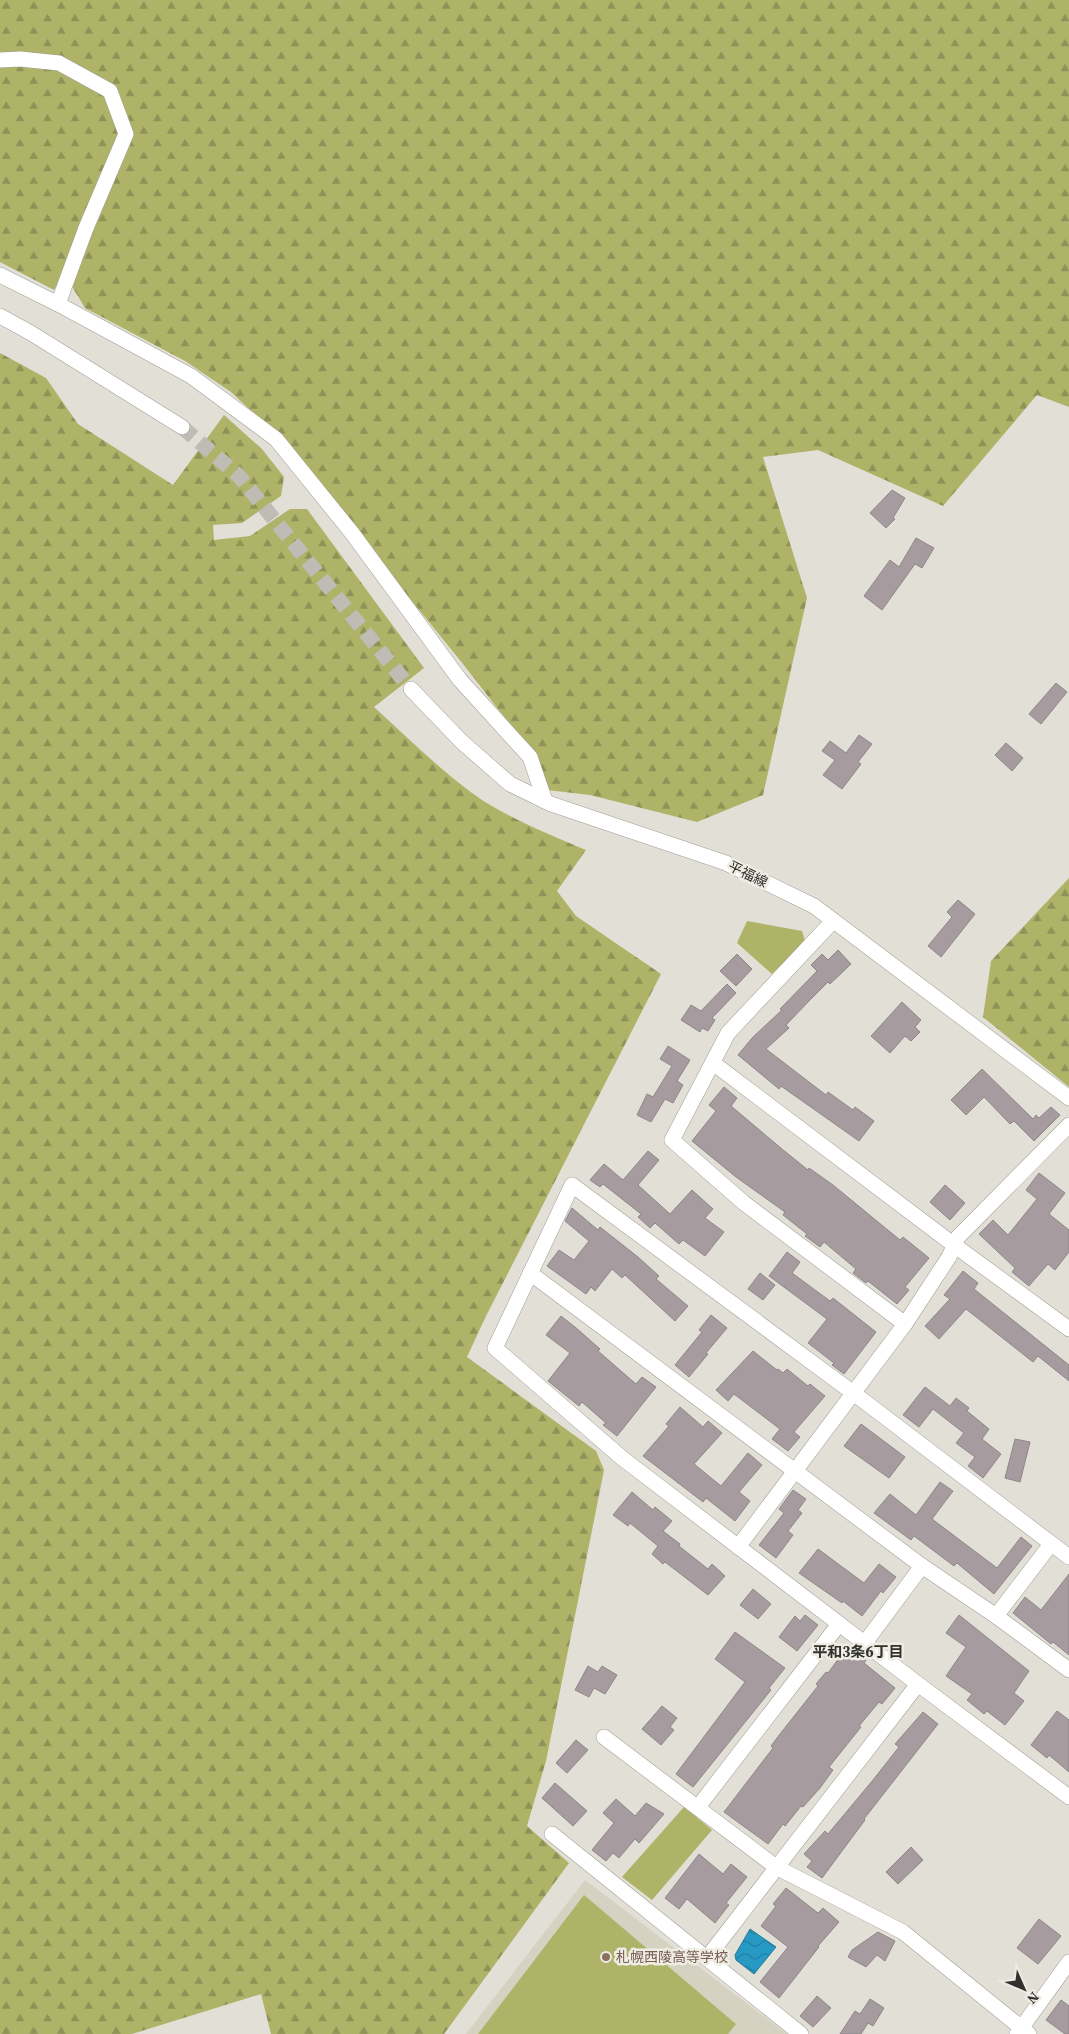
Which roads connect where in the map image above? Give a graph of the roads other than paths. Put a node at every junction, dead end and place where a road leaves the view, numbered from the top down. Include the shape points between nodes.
1 (0, 60) edge
2 (0, 275) edge
3 (58, 304) junction
4 (0, 316) edge
5 (182, 427) tunnel mouth
6 (411, 689) tunnel mouth
7 (544, 801) junction
8 (833, 921) junction
9 (713, 1063) junction
10 (1069, 1098) edge
11 (1069, 1125) edge
12 (954, 1245) junction
13 (530, 1273) junction
14 (904, 1324) junction
15 (1069, 1329) edge
16 (852, 1392) junction
17 (795, 1470) junction
18 (1051, 1544) junction
19 (738, 1547) junction
20 (1069, 1557) edge
21 (922, 1566) junction
22 (996, 1616) junction
23 (839, 1624) junction
24 (864, 1644) junction
25 (1069, 1670) edge
26 (918, 1684) junction
27 (604, 1737) dead end
28 (1069, 1797) edge
29 (698, 1807) junction
30 (552, 1834) dead end
31 (776, 1866) junction
32 (706, 1958) junction
33 (1069, 1962) edge
34 (1022, 2032) edge
35 (801, 2034) edge

1 - 3 street via 60,63 110,92 126,134
2 - 3 street
3 - 7 street via 191,376 276,439 352,533 460,680 530,757
4 - 5 street
6 - 7 street, 平福線 via 462,742 510,784
7 - 8 street, 平福線 via 726,863 814,906
8 - 9 street via 728,1033
8 - 10 street, 平福線
9 - 12 street
9 - 14 street via 672,1140 744,1203
11 - 12 street via 958,1237
12 - 14 street
12 - 15 street
13 - 16 street via 572,1185
13 - 17 street
13 - 19 street via 495,1348 622,1458
14 - 16 street
16 - 17 street
16 - 18 street
17 - 19 street
17 - 21 street
18 - 20 street
18 - 22 street
19 - 23 street
21 - 22 street
21 - 24 street
22 - 25 street
23 - 24 street
23 - 29 street
24 - 26 street
26 - 28 street
26 - 31 street
27 - 29 street
29 - 31 street
30 - 32 street
31 - 32 street
31 - 34 street via 903,1932
32 - 35 street
33 - 34 street

